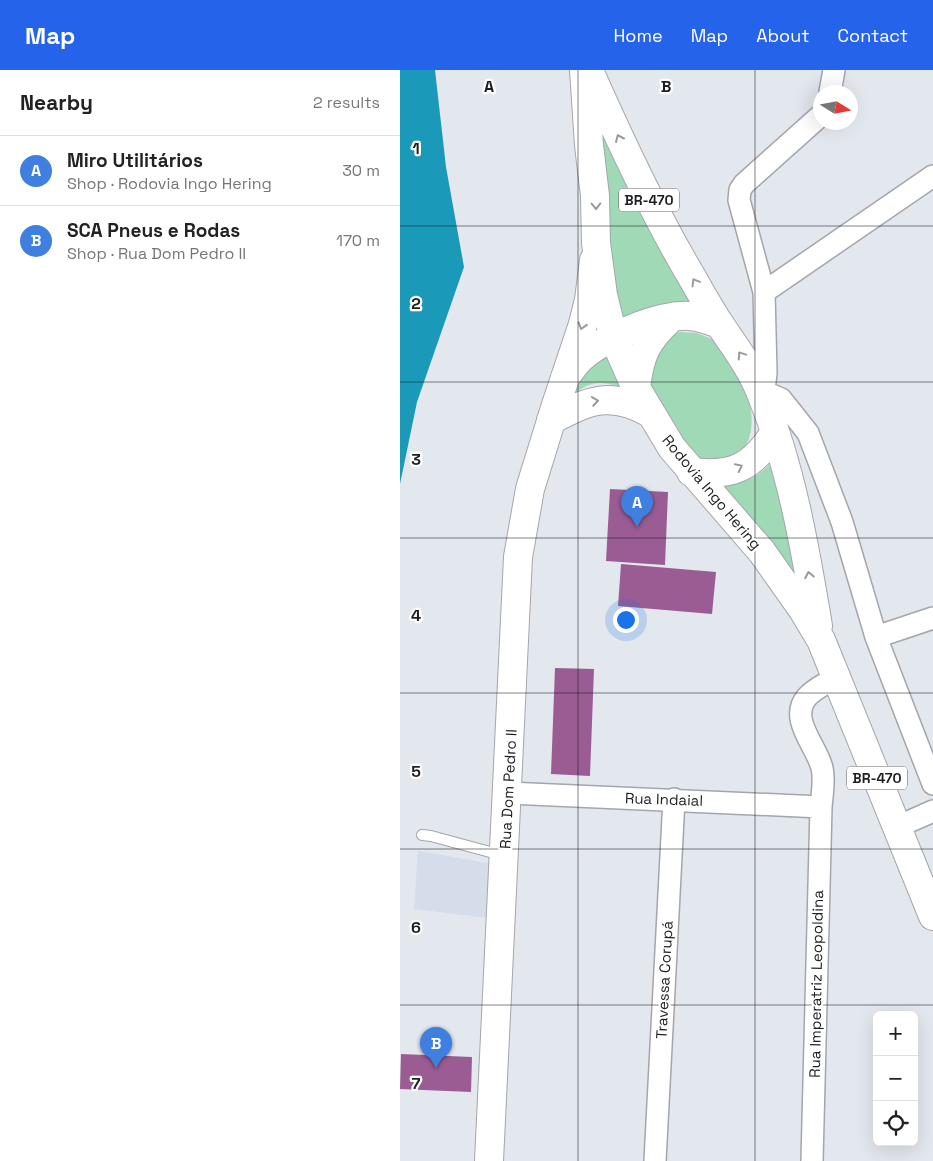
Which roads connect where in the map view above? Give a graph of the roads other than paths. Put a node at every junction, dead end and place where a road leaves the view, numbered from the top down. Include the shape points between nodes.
1 (584, 70) edge
2 (589, 70) edge
3 (834, 70) edge
4 (831, 85) edge
5 (813, 122) edge
6 (933, 176) edge
7 (596, 243) junction
8 (764, 292) junction
9 (671, 318) junction
10 (720, 324) junction
11 (613, 336) junction
12 (565, 378) junction
13 (636, 388) junction
14 (760, 390) junction
15 (650, 413) junction
16 (551, 420) junction
17 (775, 432) junction
18 (691, 472) junction
19 (933, 618) edge
20 (876, 637) junction
21 (821, 640) junction
22 (836, 677) junction
23 (933, 784) edge
24 (508, 793) junction
25 (674, 799) junction
26 (821, 806) junction
27 (933, 811) edge
28 (897, 828) junction
29 (422, 835) dead end
30 (505, 856) junction
31 (933, 916) edge
32 (489, 1161) edge
33 (655, 1161) edge
34 (812, 1161) edge

1 -> 7 main road, Rodovia Ingo Hering / BR-470
10 -> 2 main road, Rodovia Ingo Hering / BR-470 via 661,224
3 - 4 street
5 - 8 street via 740,190 739,200
6 - 8 street
7 - 11 main road, Rodovia Ingo Hering / BR-470
7 -> 12 main road, Rua Dom Pedro II via 589,300
8 - 14 street via 766,373
9 - 10 main road via 688,316
9 - 11 main road
9 - 13 main road via 656,331 645,348
14 -> 10 main road, Rodovia Ingo Hering / BR-470
11 - 12 main road via 582,357
11 - 13 main road, Rodovia Ingo Hering / BR-470
12 - 16 main road, Rua Dom Pedro II
13 - 15 main road, Rodovia Ingo Hering / BR-470
14 - 17 main road, Rodovia Ingo Hering / BR-470
14 - 20 street via 781,399 808,433 842,522
16 -> 15 main road via 589,402 604,400 639,406
15 - 18 main road, Rodovia Ingo Hering / BR-470
16 - 24 main road, Rua Dom Pedro II via 530,490 518,557
18 -> 17 main road via 731,471 764,449
21 -> 17 main road, Rodovia Ingo Hering / BR-470 via 802,535
18 - 21 main road, Rodovia Ingo Hering / BR-470 via 762,552
19 - 20 street
20 - 23 street
21 - 22 main road, Rodovia Ingo Hering / BR-470
22 - 26 street, Rua Imperatriz Leopoldina via 807,697 800,719 822,766
22 - 28 main road, Rodovia Ingo Hering / BR-470
24 - 25 street, Rua Indaial
24 - 30 main road, Rua Dom Pedro II
25 - 26 street, Rua Indaial
25 - 33 street, Travessa Corupá
26 - 34 street, Rua Imperatriz Leopoldina
27 - 28 street
28 - 31 main road, Rodovia Ingo Hering / BR-470
29 - 30 lane
30 - 32 main road, Rua Dom Pedro II

